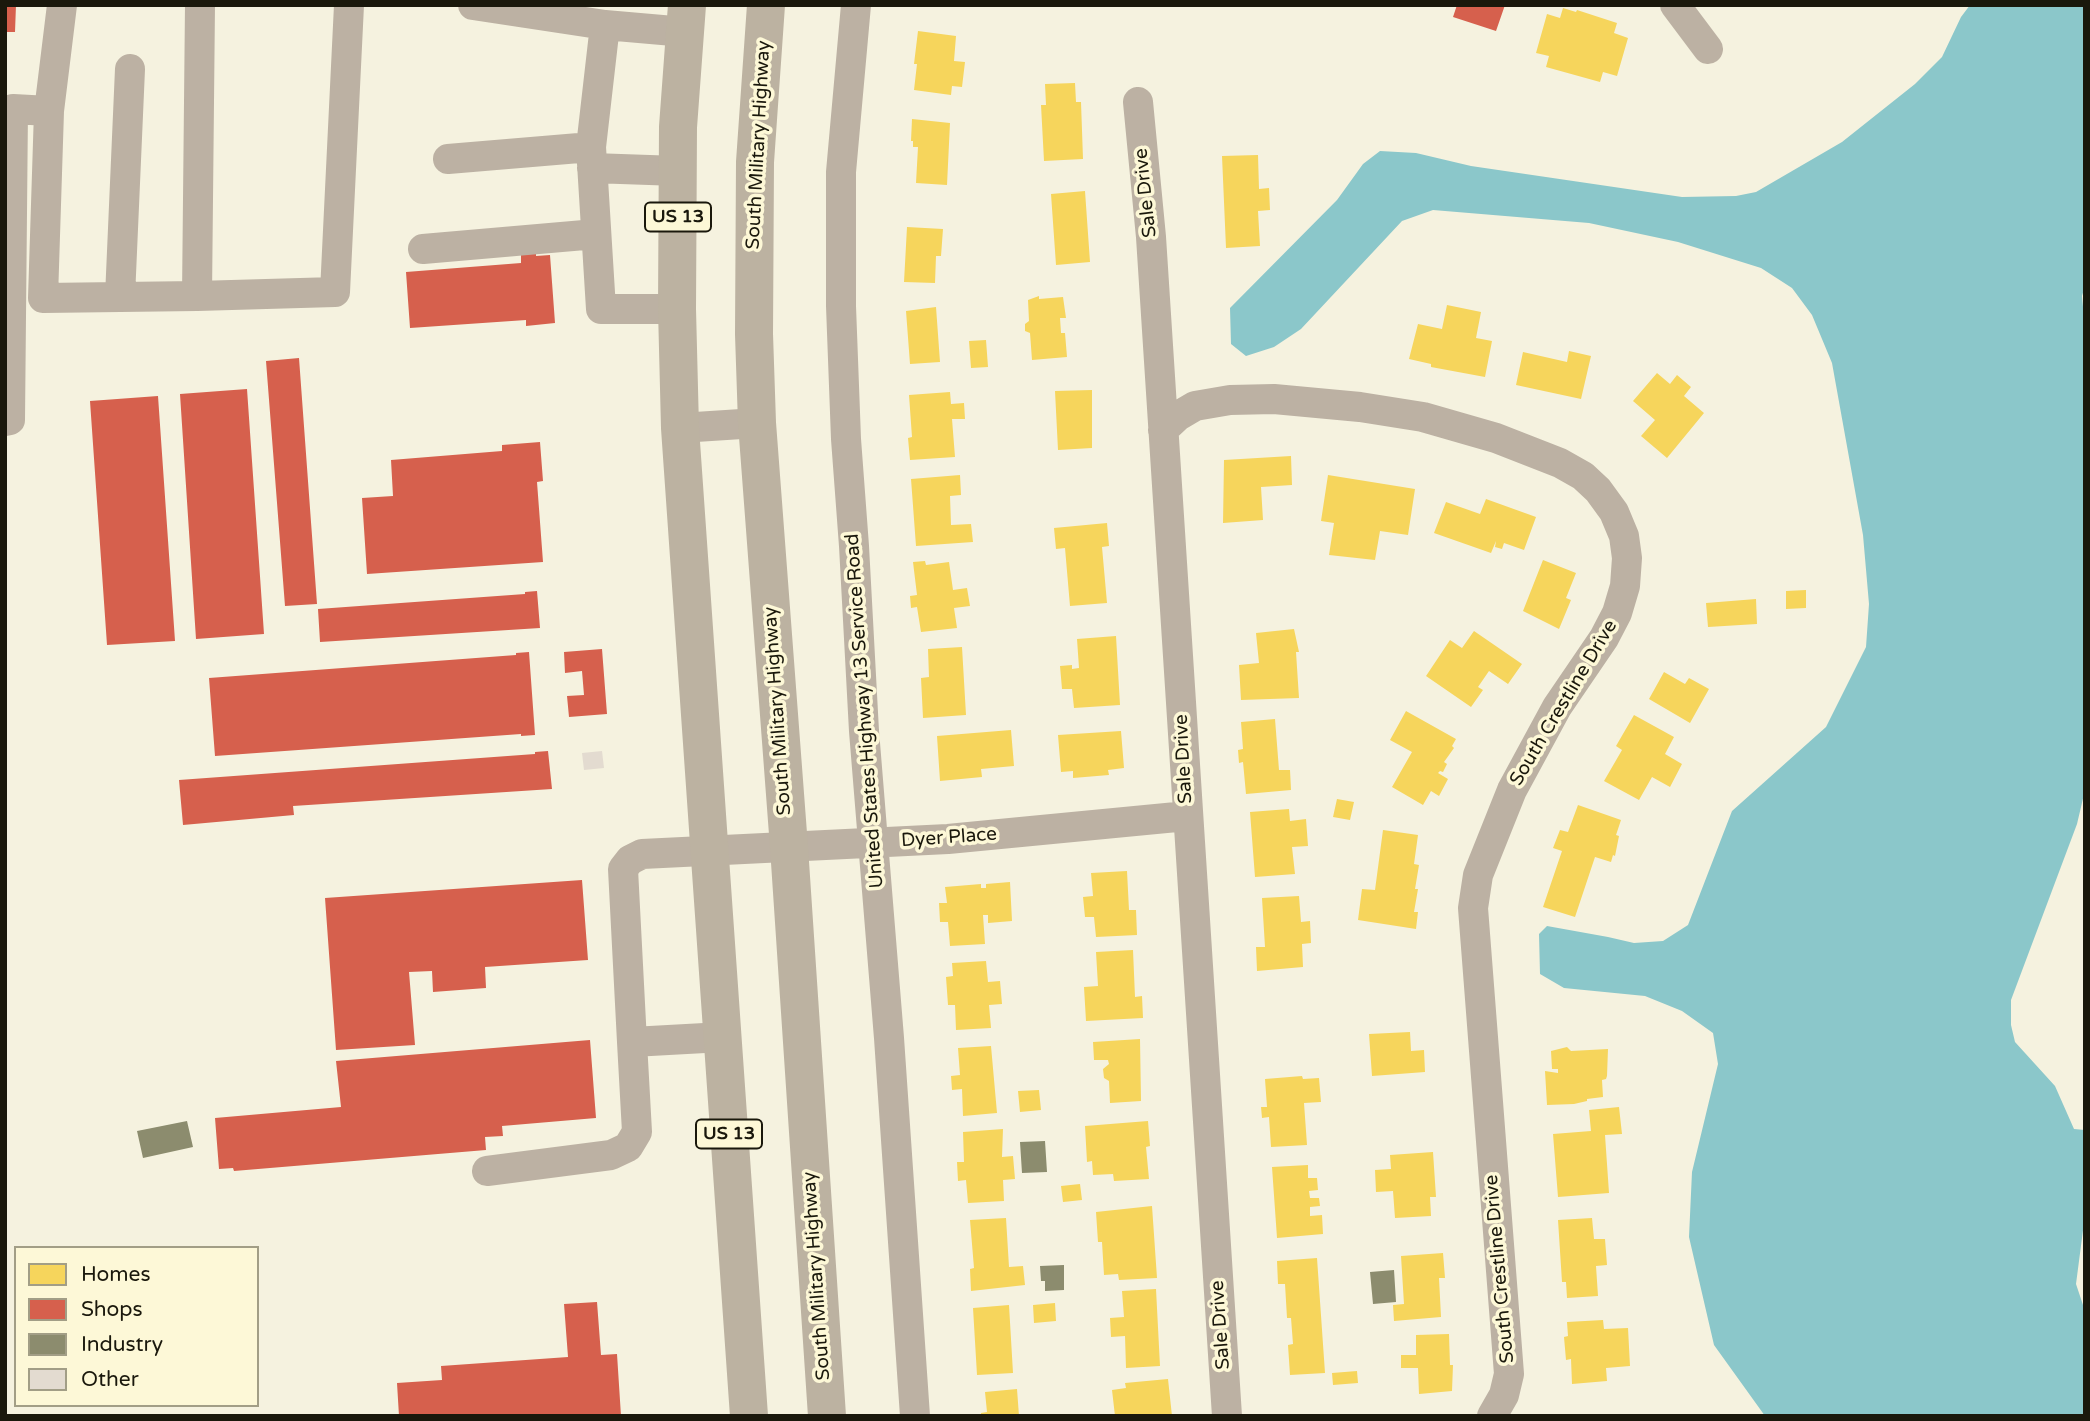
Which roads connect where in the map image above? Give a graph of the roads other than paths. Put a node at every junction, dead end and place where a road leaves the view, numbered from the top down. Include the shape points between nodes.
1 (62, 5) edge
2 (200, 5) edge
3 (349, 5) edge
4 (473, 5) edge
5 (766, 5) edge
6 (856, 5) edge
7 (1675, 5) edge
8 (686, 19) edge
9 (605, 25) junction
10 (1708, 49) dead end
11 (130, 69) dead end
12 (1138, 102) dead end
13 (9, 109) edge
14 (48, 111) junction
15 (591, 157) junction
16 (448, 159) dead end
17 (678, 171) junction
18 (596, 234) junction
19 (423, 249) dead end
20 (197, 296) junction
21 (120, 297) junction
22 (677, 309) junction
23 (5, 421) edge
24 (757, 423) junction
25 (680, 428) junction
26 (1163, 430) junction
27 (1187, 816) junction
28 (873, 843) junction
29 (789, 847) junction
30 (710, 852) junction
31 (723, 1037) junction
32 (632, 1042) junction
33 (487, 1171) dead end
34 (749, 1416) edge
35 (827, 1416) edge
36 (915, 1416) edge
37 (1227, 1416) edge
38 (1492, 1416) edge

1 - 14 street
2 - 20 street
3 - 20 street via 335,292
4 - 9 street
5 - 24 main road, South Military Highway via 755,189
6 - 28 street, United States Highway 13 Service Road via 842,172 841,306
7 - 10 street
8 - 9 street
8 - 17 main road, US 13
9 - 15 street
11 - 21 street
12 - 26 street, Sale Drive
13 - 14 street
13 - 23 street via 10,420
14 - 21 street via 43,298
15 - 16 street
15 - 17 street
15 - 18 street
17 - 22 main road, US 13
18 - 19 street
18 - 22 street via 601,309
20 - 21 street
22 - 25 main road, US 13
24 - 25 street
24 - 29 main road, South Military Highway
25 - 30 main road, US 13
26 - 27 street, Sale Drive
26 - 38 street, South Crestline Drive via 1195,405 1230,400 1274,399 1423,417 1496,438 1571,470 1598,490 1624,536 1625,586 1617,613 1513,790 1486,849 1472,908 1509,1374
27 - 28 street, Dyer Place
27 - 37 street, Sale Drive
28 - 29 street, Dyer Place
28 - 36 street, United States Highway 13 Service Road
29 - 30 street, Dyer Place
29 - 35 main road, South Military Highway
30 - 31 main road, US 13
30 - 32 street, Dyer Place via 642,854 623,869
31 - 32 street
31 - 34 main road, US 13
32 - 33 street via 637,1132 628,1147 611,1155

